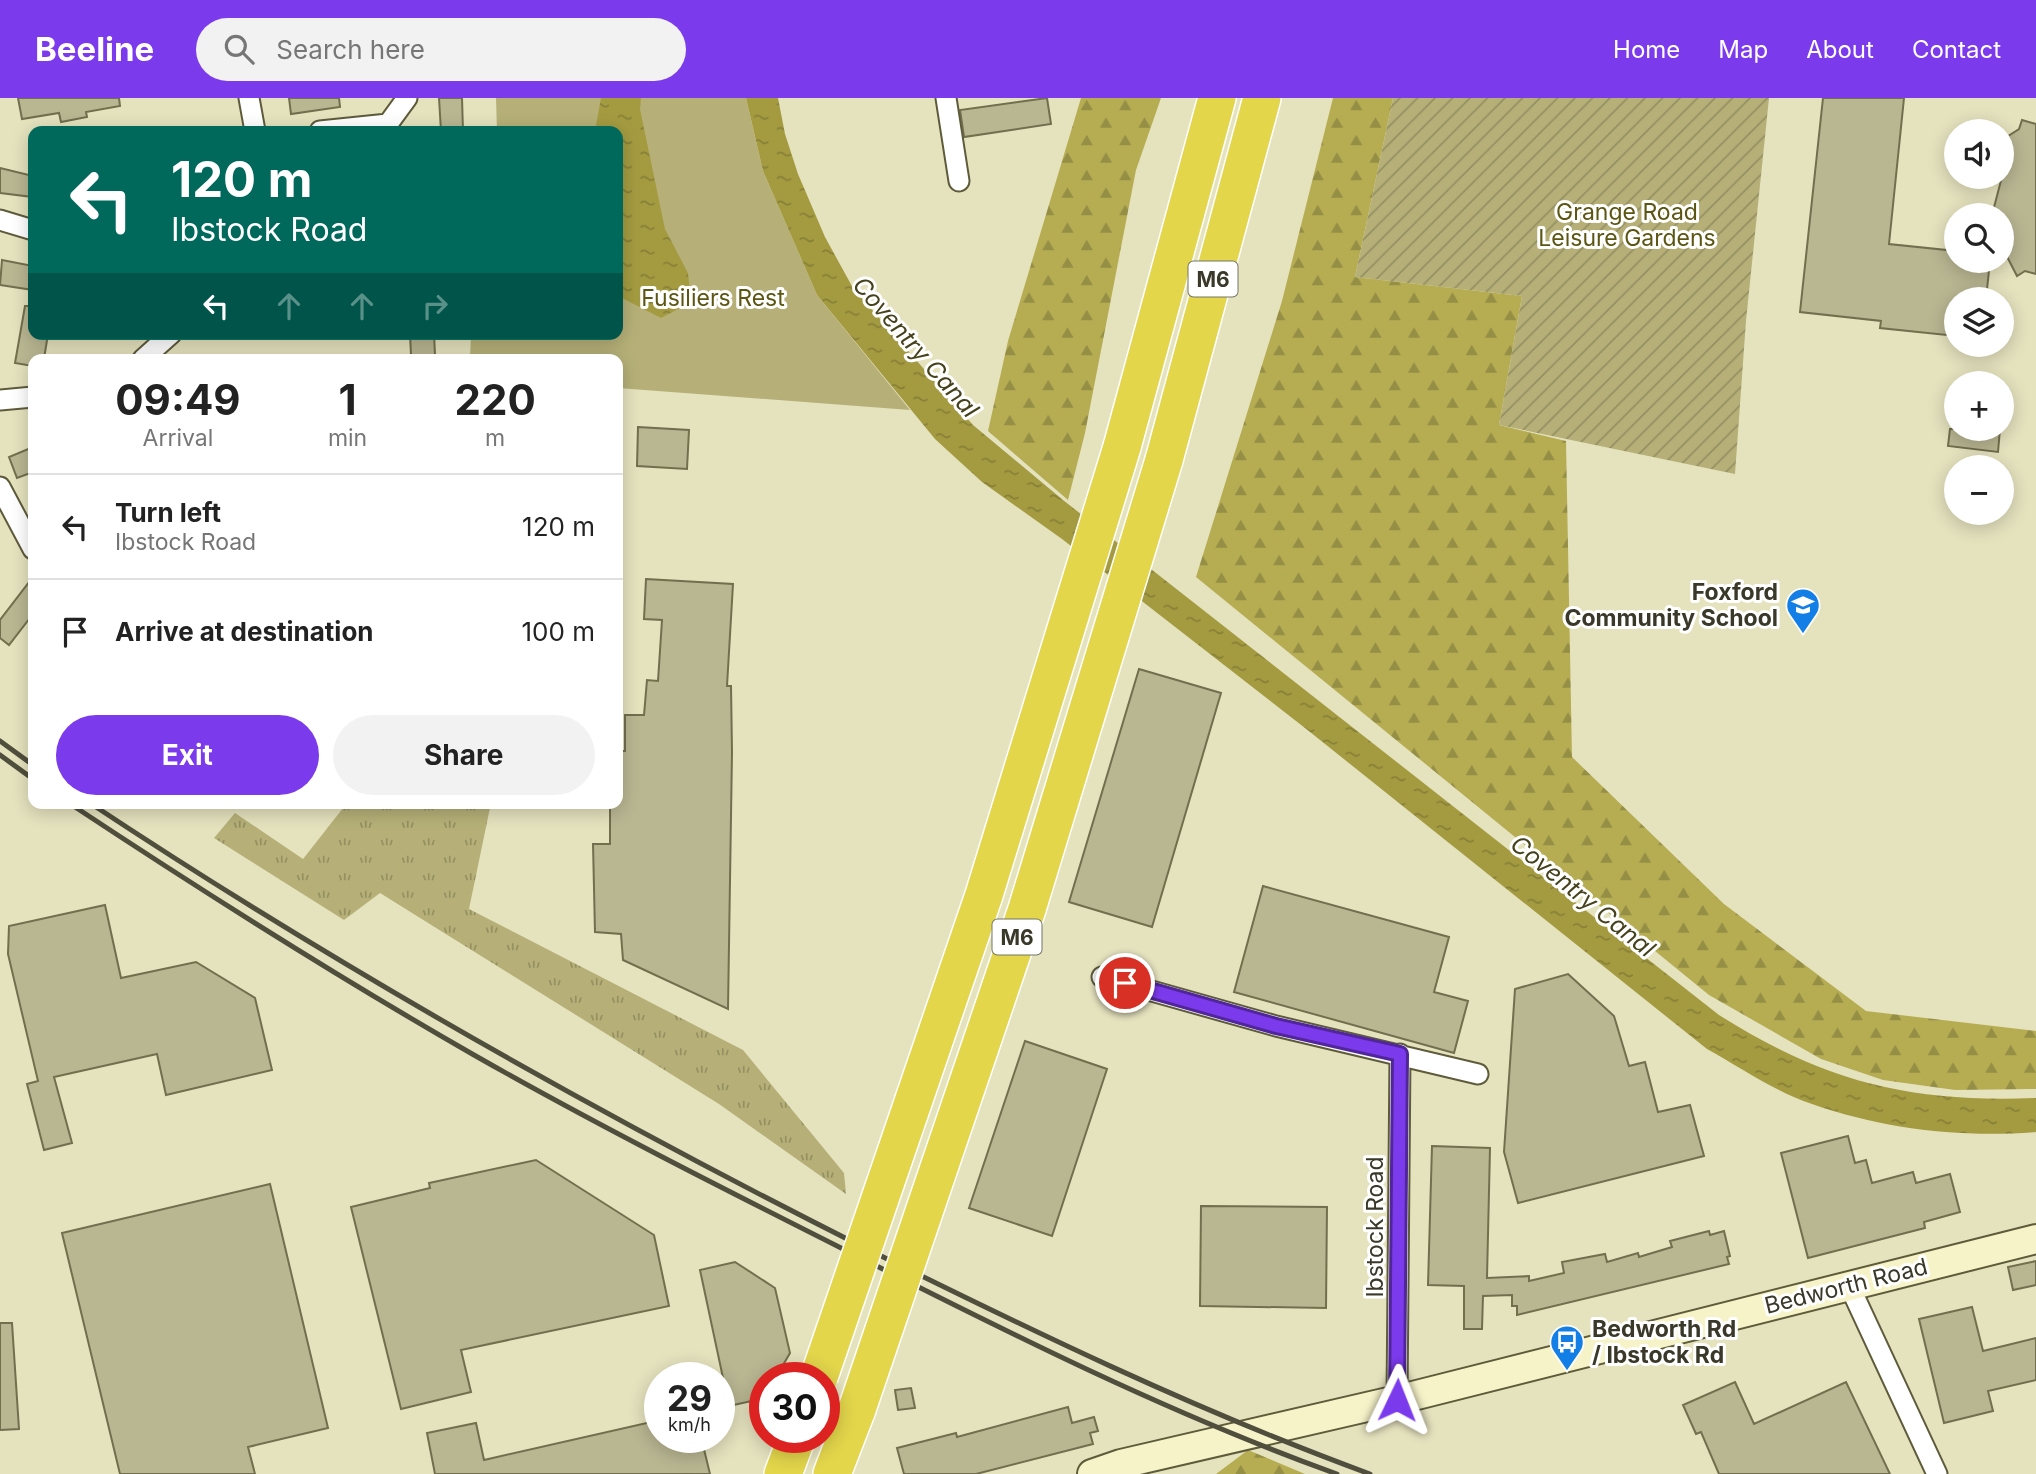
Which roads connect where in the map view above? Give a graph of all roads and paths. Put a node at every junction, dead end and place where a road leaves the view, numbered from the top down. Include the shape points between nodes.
1 (250, 98) edge
2 (407, 98) edge
3 (946, 98) edge
4 (1217, 98) edge
5 (1262, 98) edge
6 (253, 126) edge
7 (389, 126) edge
8 (959, 181) dead end
9 (0, 220) edge
10 (28, 228) edge
11 (164, 340) edge
12 (149, 354) edge
13 (28, 397) edge
14 (0, 400) edge
15 (0, 487) edge
16 (28, 540) edge
17 (1102, 977) dead end
18 (1400, 1054) junction
19 (1478, 1074) dead end
20 (2036, 1238) edge
21 (1849, 1285) junction
22 (824, 1362) edge
23 (1397, 1400) junction
24 (1207, 1445) junction
25 (791, 1453) edge
26 (783, 1474) edge
27 (832, 1474) edge
28 (1092, 1474) edge
29 (1175, 1474) edge
30 (1937, 1474) edge

1 - 6 street
2 - 7 street
3 - 8 street
4 - 22 highway, M6, bridge via 1122,447 984,895
5 - 27 highway, M6, bridge via 1164,460 1027,909
9 - 10 street
11 - 12 street
13 - 14 street
15 - 16 street
17 - 18 street via 1276,1026
18 - 19 street
18 - 23 street, Ibstock Road
20 - 21 main road, Bedworth Road
21 - 23 main road, Bedworth Road
21 - 30 street
23 - 24 main road, Bedworth Road
24 - 28 main road, Bedworth Road
24 - 29 main road
25 - 26 highway

